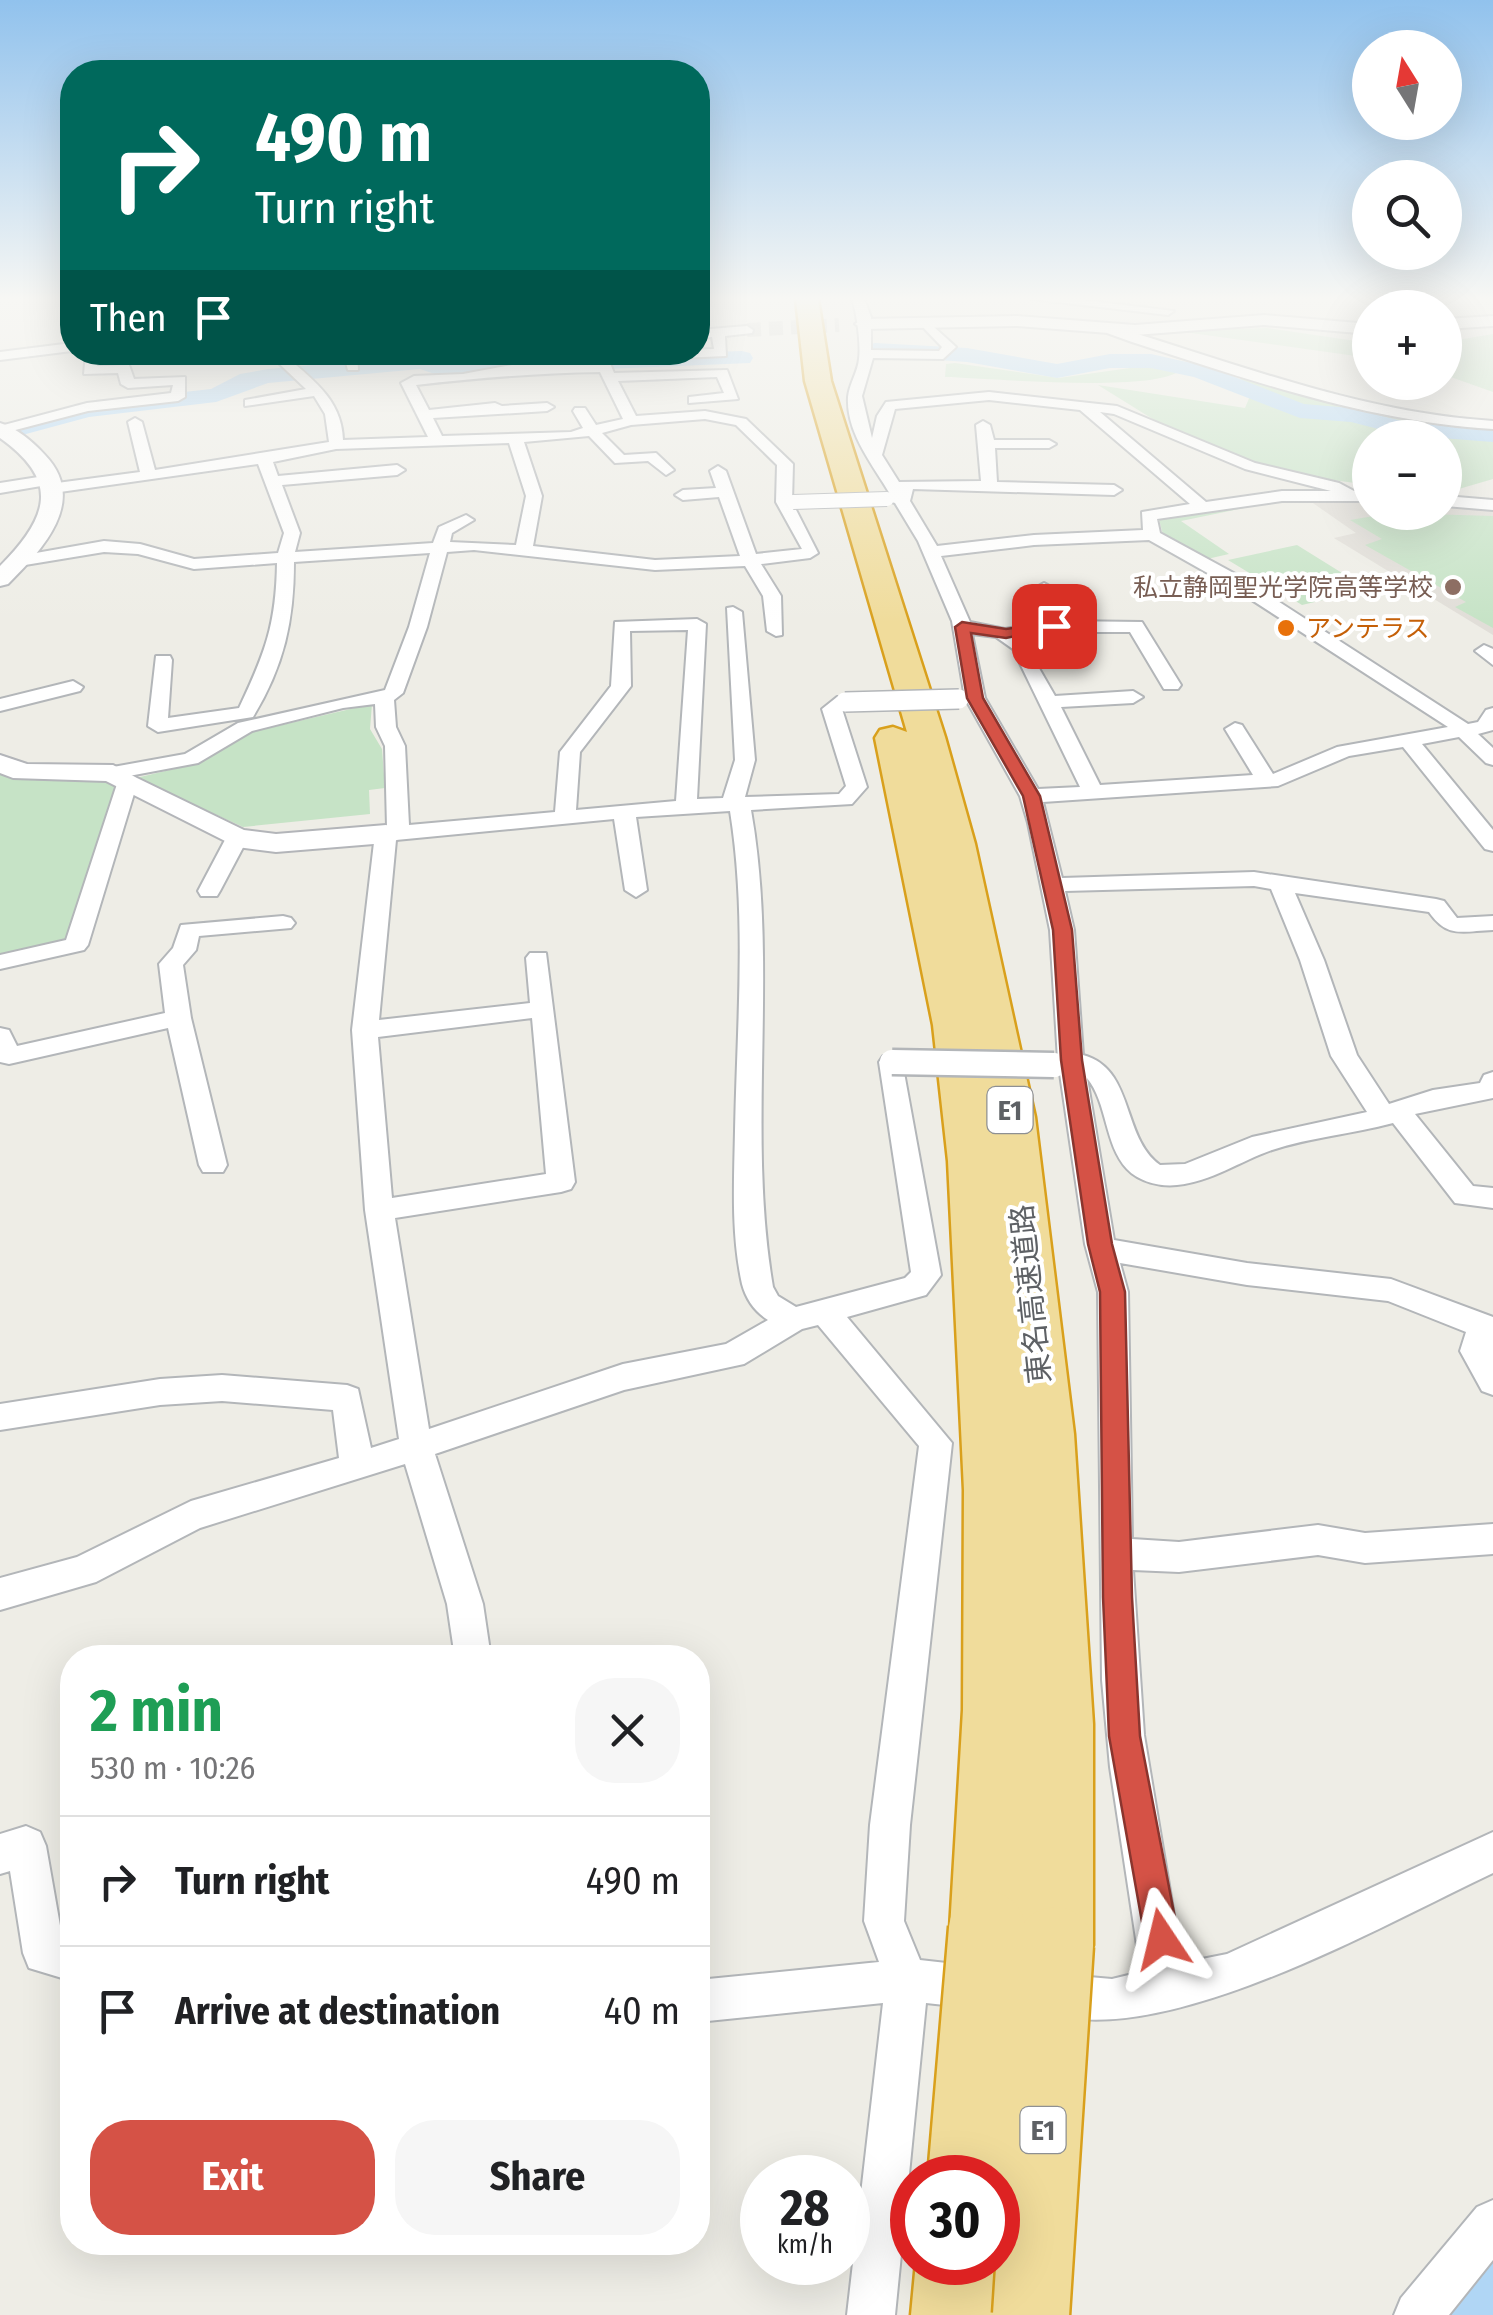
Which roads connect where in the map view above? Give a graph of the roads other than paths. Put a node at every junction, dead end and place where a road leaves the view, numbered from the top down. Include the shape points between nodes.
1 (86, 407) edge
2 (329, 407) edge
3 (420, 407) edge
4 (547, 407) dead end
5 (624, 407) edge
6 (668, 407) edge
7 (802, 407) edge
8 (826, 407) edge
9 (856, 407) edge
10 (894, 407) edge
11 (1078, 407) edge
12 (1367, 407) edge
13 (1086, 408) junction
14 (495, 409) junction
15 (580, 411) dead end
16 (627, 414) junction
17 (424, 416) junction
18 (135, 422) dead end
19 (983, 425) dead end
20 (1493, 425) edge
21 (591, 429) junction
22 (3, 431) edge
23 (515, 438) junction
24 (494, 439) junction
25 (437, 441) junction
26 (989, 444) junction
27 (1049, 444) dead end
28 (336, 445) junction
29 (874, 457) junction
30 (264, 458) junction
31 (397, 470) dead end
32 (666, 470) dead end
33 (718, 471) dead end
34 (149, 476) junction
35 (337, 481) junction
36 (52, 484) junction
37 (990, 484) junction
38 (362, 485) dead end
39 (274, 487) junction
40 (0, 488) edge
41 (1114, 490) dead end
42 (726, 492) junction
43 (1346, 494) junction
44 (1352, 494) edge
45 (683, 495) dead end
46 (893, 498) junction
47 (789, 502) junction
48 (1462, 502) edge
49 (1493, 505) edge
50 (1205, 509) junction
51 (466, 520) dead end
52 (1152, 535) junction
53 (438, 546) junction
54 (931, 552) junction
55 (523, 553) junction
56 (286, 555) junction
57 (754, 561) junction
58 (10, 562) edge
59 (0, 579) edge
60 (1044, 588) dead end
61 (733, 612) dead end
62 (1057, 626) junction
63 (962, 627) junction
64 (776, 631) dead end
65 (1006, 634) junction
66 (1071, 655) dead end
67 (163, 660) dead end
68 (1171, 685) dead end
69 (73, 687) dead end
70 (384, 697) junction
71 (1133, 697) dead end
72 (967, 698) junction
73 (1052, 702) junction
74 (0, 704) edge
75 (1493, 714) edge
76 (245, 720) junction
77 (1234, 729) dead end
78 (1467, 731) junction
79 (1410, 741) junction
80 (1493, 759) edge
81 (0, 763) edge
82 (120, 779) junction
83 (1267, 780) junction
84 (1094, 794) junction
85 (1031, 796) junction
86 (736, 804) junction
87 (686, 806) junction
88 (624, 812) junction
89 (565, 817) junction
90 (392, 833) junction
91 (238, 838) junction
92 (1493, 844) edge
93 (1280, 884) junction
94 (1054, 885) junction
95 (636, 890) dead end
96 (209, 892) dead end
97 (284, 923) dead end
98 (1493, 923) edge
99 (538, 958) dead end
100 (0, 962) edge
101 (543, 1009) junction
102 (178, 1018) junction
103 (364, 1030) junction
104 (0, 1036) edge
105 (1066, 1064) junction
106 (1493, 1081) edge
107 (1390, 1114) junction
108 (213, 1165) dead end
109 (1493, 1198) edge
110 (379, 1210) junction
111 (1101, 1250) junction
112 (810, 1316) junction
113 (1488, 1328) edge
114 (1493, 1382) edge
115 (0, 1417) edge
116 (416, 1446) junction
117 (357, 1467) junction
118 (1493, 1539) edge
119 (1116, 1554) junction
120 (0, 1594) edge
121 (471, 1645) edge
122 (1493, 1852) edge
123 (0, 1854) edge
124 (1021, 1937) junction
125 (60, 1957) edge
126 (907, 1980) junction
127 (1163, 1991) junction
128 (710, 2000) edge
129 (971, 2155) edge
130 (1493, 2223) edge
131 (957, 2285) edge
132 (871, 2315) edge
133 (955, 2315) edge
134 (1031, 2315) edge
135 (1418, 2315) edge

1 - 22 street
2 - 28 street via 336,416
3 - 17 street
4 - 14 street
5 - 16 street
6 - 16 street
7 - 124 highway, 東名高速道路 / E1 via 894,744 961,1064 994,1490 996,1710
8 - 124 highway, 東名高速道路 / E1 via 955,844 1012,1117 1045,1434 1059,1724
9 - 29 street
10 - 29 street via 884,414
11 - 13 street
12 - 20 street via 1420,420
13 - 43 street via 1116,410 1250,466
13 - 50 street
14 - 17 street
14 - 24 street
15 - 21 street
16 - 21 street
16 - 47 street via 721,415 741,422 785,464
17 - 25 street
18 - 34 street
19 - 26 street
21 - 23 street
21 - 32 street via 620,460 651,456
22 - 36 street via 36,454
23 - 24 street
23 - 55 street via 534,496
24 - 25 street
25 - 28 street via 422,448
26 - 27 street
26 - 37 street
28 - 30 street
29 - 46 street
30 - 34 street
30 - 39 street
31 - 35 street
33 - 42 street
34 - 36 street
35 - 38 street
35 - 39 street
36 - 40 street
36 - 58 street via 50,515
37 - 41 street
37 - 46 street via 906,484 906,497
39 - 56 street via 292,533
42 - 45 street
42 - 57 street
43 - 44 street
43 - 50 street
46 - 47 street, bridge
46 - 54 street
47 - 57 street via 810,554
48 - 49 street
50 - 52 street via 1148,516
51 - 53 street via 445,530
52 - 54 street
52 - 78 street
53 - 55 street
53 - 56 street
53 - 70 street via 418,626 393,693
54 - 63 street
55 - 57 street via 655,565
56 - 58 street via 173,563 110,545
56 - 76 street via 286,615
57 - 64 street via 772,596
58 - 59 street
60 - 62 street
61 - 86 street via 744,760
62 - 65 street
62 - 66 street
62 - 68 street via 1136,626
63 - 65 street
63 - 72 street
65 - 73 street via 1022,647
67 - 76 street via 158,726
69 - 74 street
70 - 76 street
70 - 90 street via 386,727 396,746
71 - 73 street
72 - 85 street
72 - 86 street, bridge via 837,703 832,709 856,788 845,800
73 - 84 street
75 - 78 street via 1485,726
76 - 82 street via 191,759
77 - 83 street
78 - 79 street
78 - 80 street
79 - 83 street via 1344,751
79 - 92 street
81 - 82 street via 23,772
82 - 91 street
82 - 100 street via 76,945
83 - 84 street
84 - 85 street
85 - 94 street
86 - 87 street
86 - 112 street via 748,854 750,914 748,1224 758,1288 767,1304
87 - 88 street
87 - 89 street via 697,624 621,626 621,686 570,752
88 - 89 street
88 - 95 street
89 - 90 street
90 - 91 street via 276,844
90 - 103 street
91 - 96 street
93 - 94 street via 1163,879
93 - 98 street via 1436,906 1450,925
93 - 107 street via 1344,1056
94 - 105 street via 1069,986
97 - 102 street via 189,930 171,964
99 - 101 street
101 - 103 street
101 - 110 street via 561,1182
102 - 104 street via 9,1056
102 - 108 street
103 - 110 street
105 - 107 street via 1093,1064 1132,1156 1162,1176 1178,1177 1261,1142
105 - 111 street
105 - 112 street, bridge via 892,1062 926,1276 915,1287
106 - 107 street via 1491,1090
107 - 109 street via 1464,1196
110 - 116 street
111 - 113 street via 1392,1290
111 - 119 street via 1113,1292
112 - 116 street via 733,1355 622,1377
112 - 126 street via 936,1443 884,1922
113 - 114 street via 1475,1351
115 - 117 street via 222,1388 347,1398
116 - 117 street
116 - 121 street via 465,1604
117 - 120 street via 191,1516 84,1571
118 - 119 street via 1365,1548 1318,1540 1179,1557
119 - 127 street via 1125,1736 1162,1939
122 - 127 street via 1230,1974
123 - 125 street via 26,1846 44,1953
124 - 129 highway, 東名高速道路 / E1, bridge
124 - 134 highway, 東名高速道路 / E1, bridge
126 - 127 street via 1112,2000
126 - 128 street
126 - 132 street
130 - 135 street
131 - 133 highway

